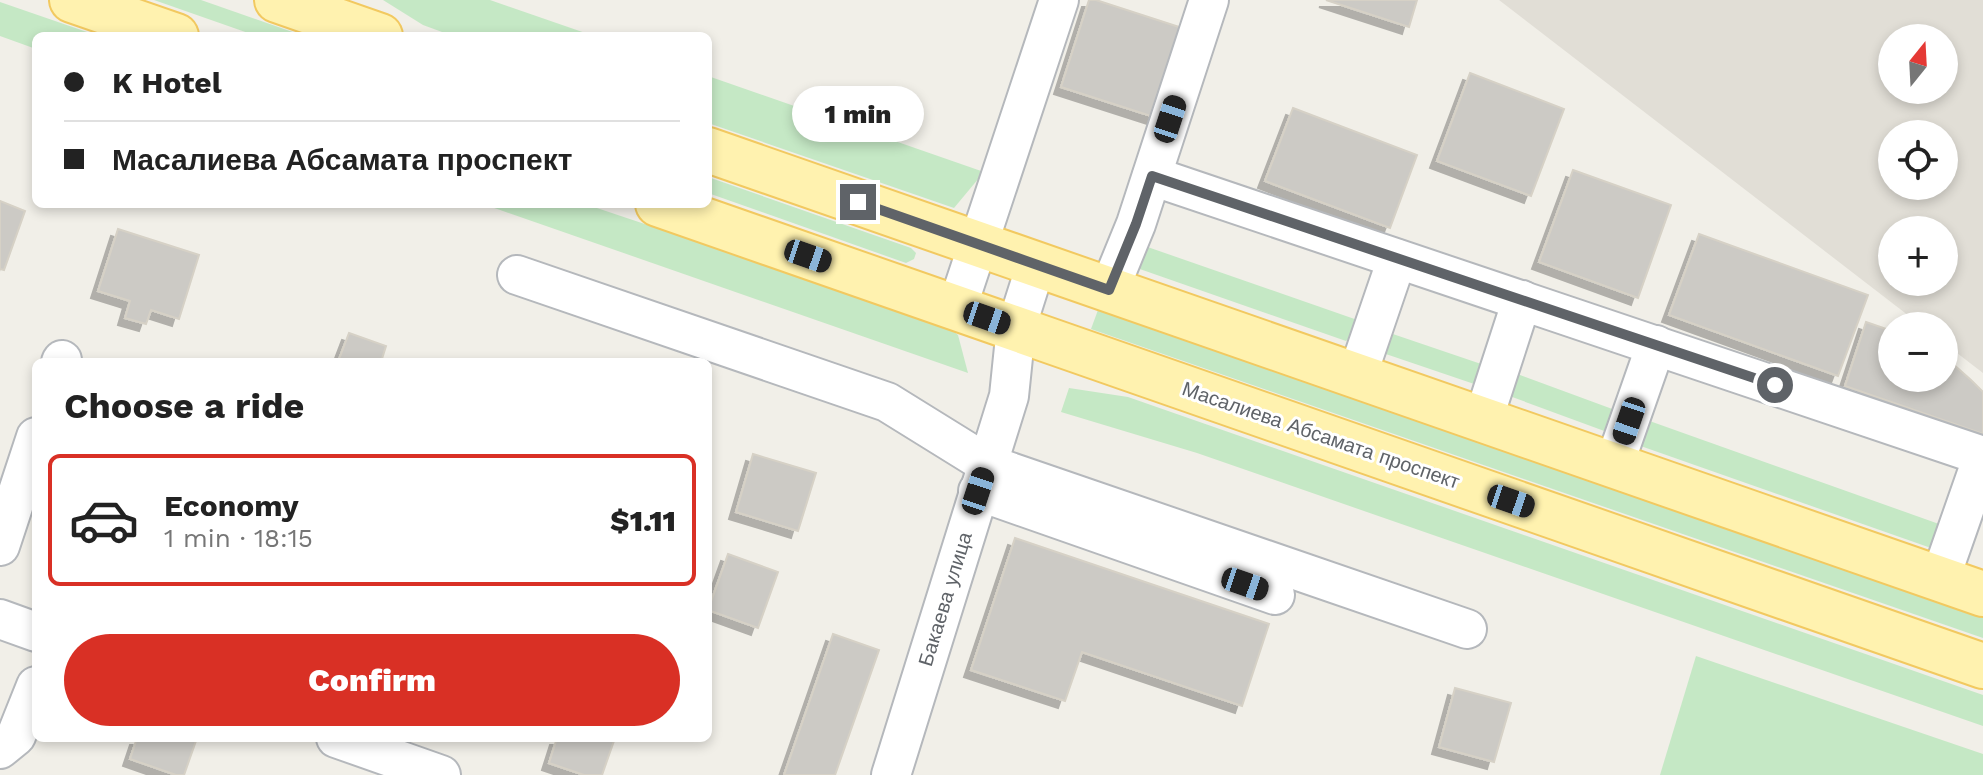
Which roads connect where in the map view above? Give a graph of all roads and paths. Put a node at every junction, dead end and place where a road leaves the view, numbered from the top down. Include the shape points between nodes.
1 (72, 0) edge
2 (277, 0) edge
3 (1059, 0) edge
4 (1209, 0) edge
5 (164, 32) edge
6 (369, 32) edge
7 (712, 151) edge
8 (1152, 176) junction
9 (670, 208) edge
10 (978, 244) junction
11 (1397, 259) junction
12 (1036, 265) junction
13 (517, 275) dead end
14 (1109, 290) junction
15 (1522, 300) junction
16 (957, 308) junction
17 (1016, 328) junction
18 (1656, 345) junction
19 (1357, 376) junction
20 (1483, 420) junction
21 (32, 449) edge
22 (1614, 465) junction
23 (982, 478) junction
24 (0, 546) edge
25 (1940, 579) junction
26 (1983, 594) edge
27 (1275, 595) dead end
28 (0, 619) edge
29 (1467, 629) dead end
30 (32, 631) edge
31 (1983, 666) edge
32 (32, 696) edge
33 (347, 742) edge
34 (0, 749) edge
35 (441, 775) edge
36 (891, 775) edge

1 - 5 main road
2 - 6 main road
3 - 10 street
4 - 8 street
7 - 10 main road
8 - 11 street
8 - 14 street
9 - 16 main road, Масалиева Абсамата проспект
10 - 12 main road
10 - 16 street
11 - 15 street
11 - 19 street
12 - 14 main road
12 - 17 street, Бакаева улица
13 - 23 street via 887,402
14 - 19 main road
15 - 18 street
15 - 20 street
16 - 17 main road, Масалиева Абсамата проспект
17 - 23 street, Бакаева улица via 1009,396
17 - 31 main road, Масалиева Абсамата проспект
18 - 22 street
18 - 25 street via 1983,456
19 - 20 main road
20 - 22 main road
21 - 24 street
22 - 25 main road
23 - 27 street
23 - 29 street
23 - 36 street, Бакаева улица
25 - 26 main road
28 - 30 street
32 - 34 street via 16,736
33 - 35 street

